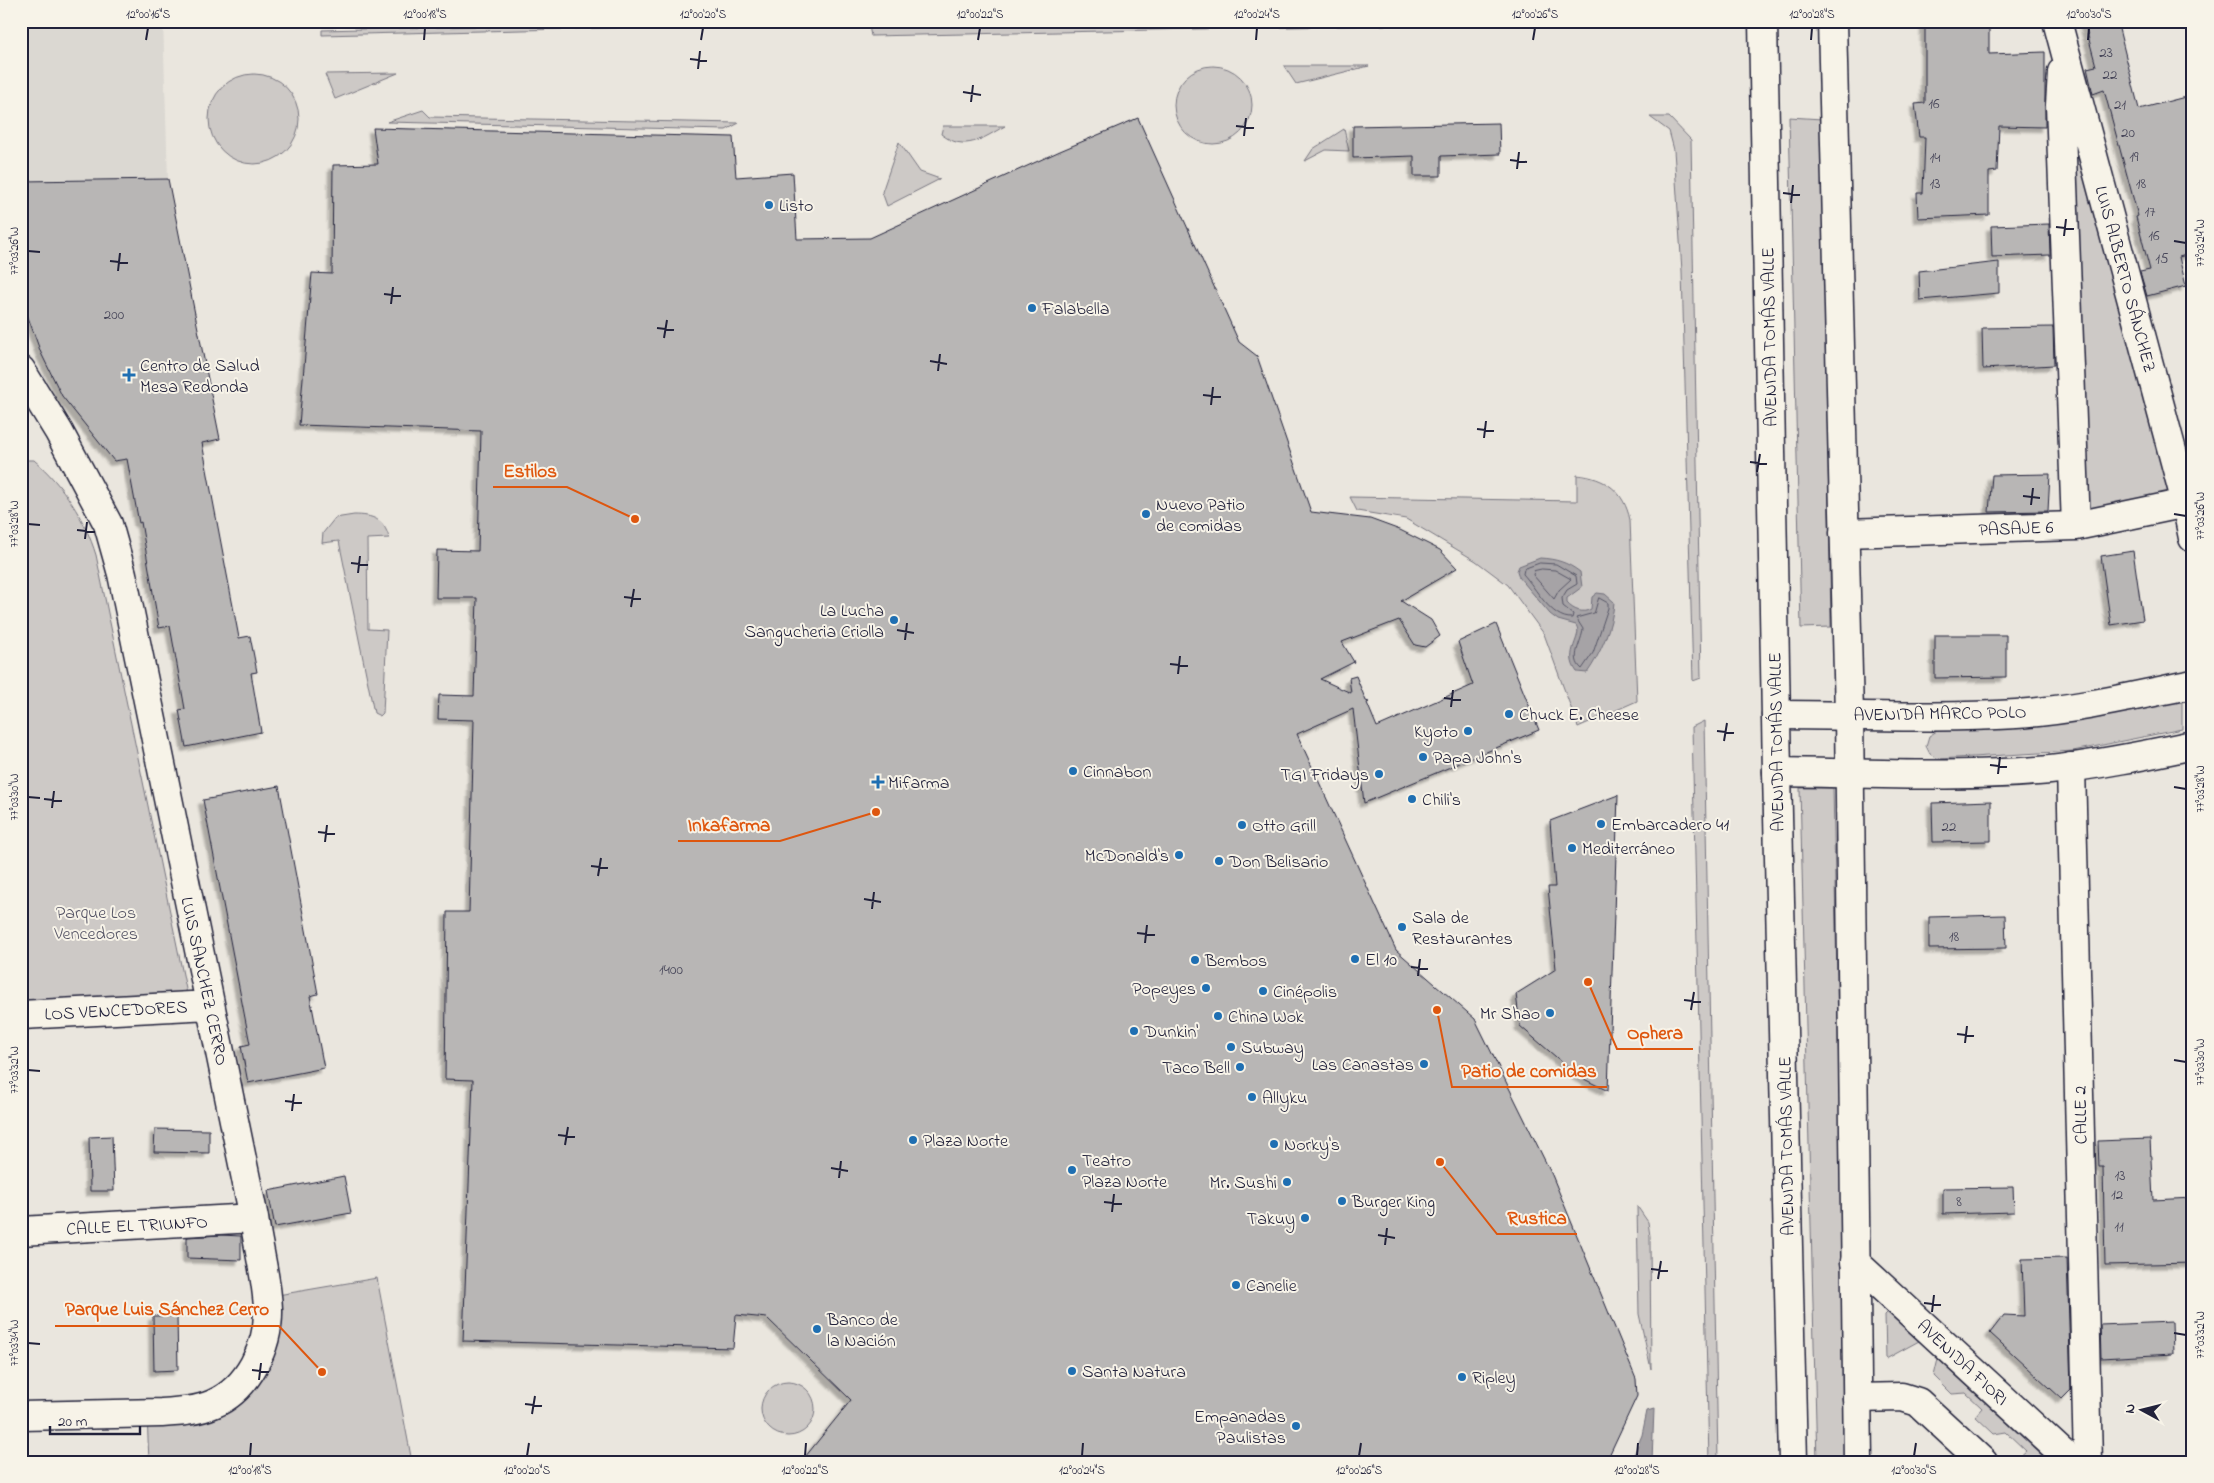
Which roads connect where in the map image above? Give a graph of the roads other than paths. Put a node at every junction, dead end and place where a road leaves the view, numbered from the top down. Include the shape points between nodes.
1 (1763, 21) edge
2 (1832, 21) edge
3 (2057, 21) edge
4 (2064, 51) junction
5 (21, 370) edge
6 (2186, 503) junction
7 (2076, 526) junction
8 (1844, 534) junction
9 (2193, 538) edge
10 (2193, 684) edge
11 (1776, 715) junction
12 (1849, 715) junction
13 (2193, 745) edge
14 (2071, 767) junction
15 (1777, 772) junction
16 (1849, 773) junction
17 (210, 1005) junction
18 (21, 1016) edge
19 (254, 1218) junction
20 (21, 1231) edge
21 (1855, 1262) junction
22 (1857, 1398) junction
23 (21, 1416) edge
24 (1793, 1462) edge
25 (1858, 1462) edge
26 (1983, 1462) edge
27 (2072, 1462) edge
28 (2088, 1462) edge

1 - 11 street, AVENIDA TOMÁS VALLE
2 - 8 street
3 - 4 street, LUIS ALBERTO SÁNCHEZ
4 - 6 street, LUIS ALBERTO SÁNCHEZ
4 - 7 street via 2060,105
5 - 17 street, LUIS SANCHEZ CERRO via 59,432 108,524 113,540
6 - 7 street, PASAJE 6
6 - 9 street, LUIS ALBERTO SÁNCHEZ
7 - 8 street, PASAJE 6
8 - 12 street
10 - 12 street, AVENIDA MARCO POLO via 2018,714
11 - 12 street, AVENIDA MARCO POLO
11 - 15 street, AVENIDA TOMÁS VALLE
12 - 16 street
13 - 14 street
14 - 16 street via 1997,772
14 - 28 street, CALLE 2
15 - 16 street
15 - 24 street, AVENIDA TOMÁS VALLE
16 - 21 street
17 - 18 street, LOS VENCEDORES
17 - 19 street, LUIS SANCHEZ CERRO
19 - 20 street, CALLE EL TRIUNFO
19 - 23 street, LUIS SANCHEZ CERRO via 267,1322 265,1338 253,1366 235,1390 212,1405 184,1412
21 - 22 street
21 - 27 street, AVENIDA FIORI
22 - 25 street
22 - 26 street via 1902,1397 1918,1402

